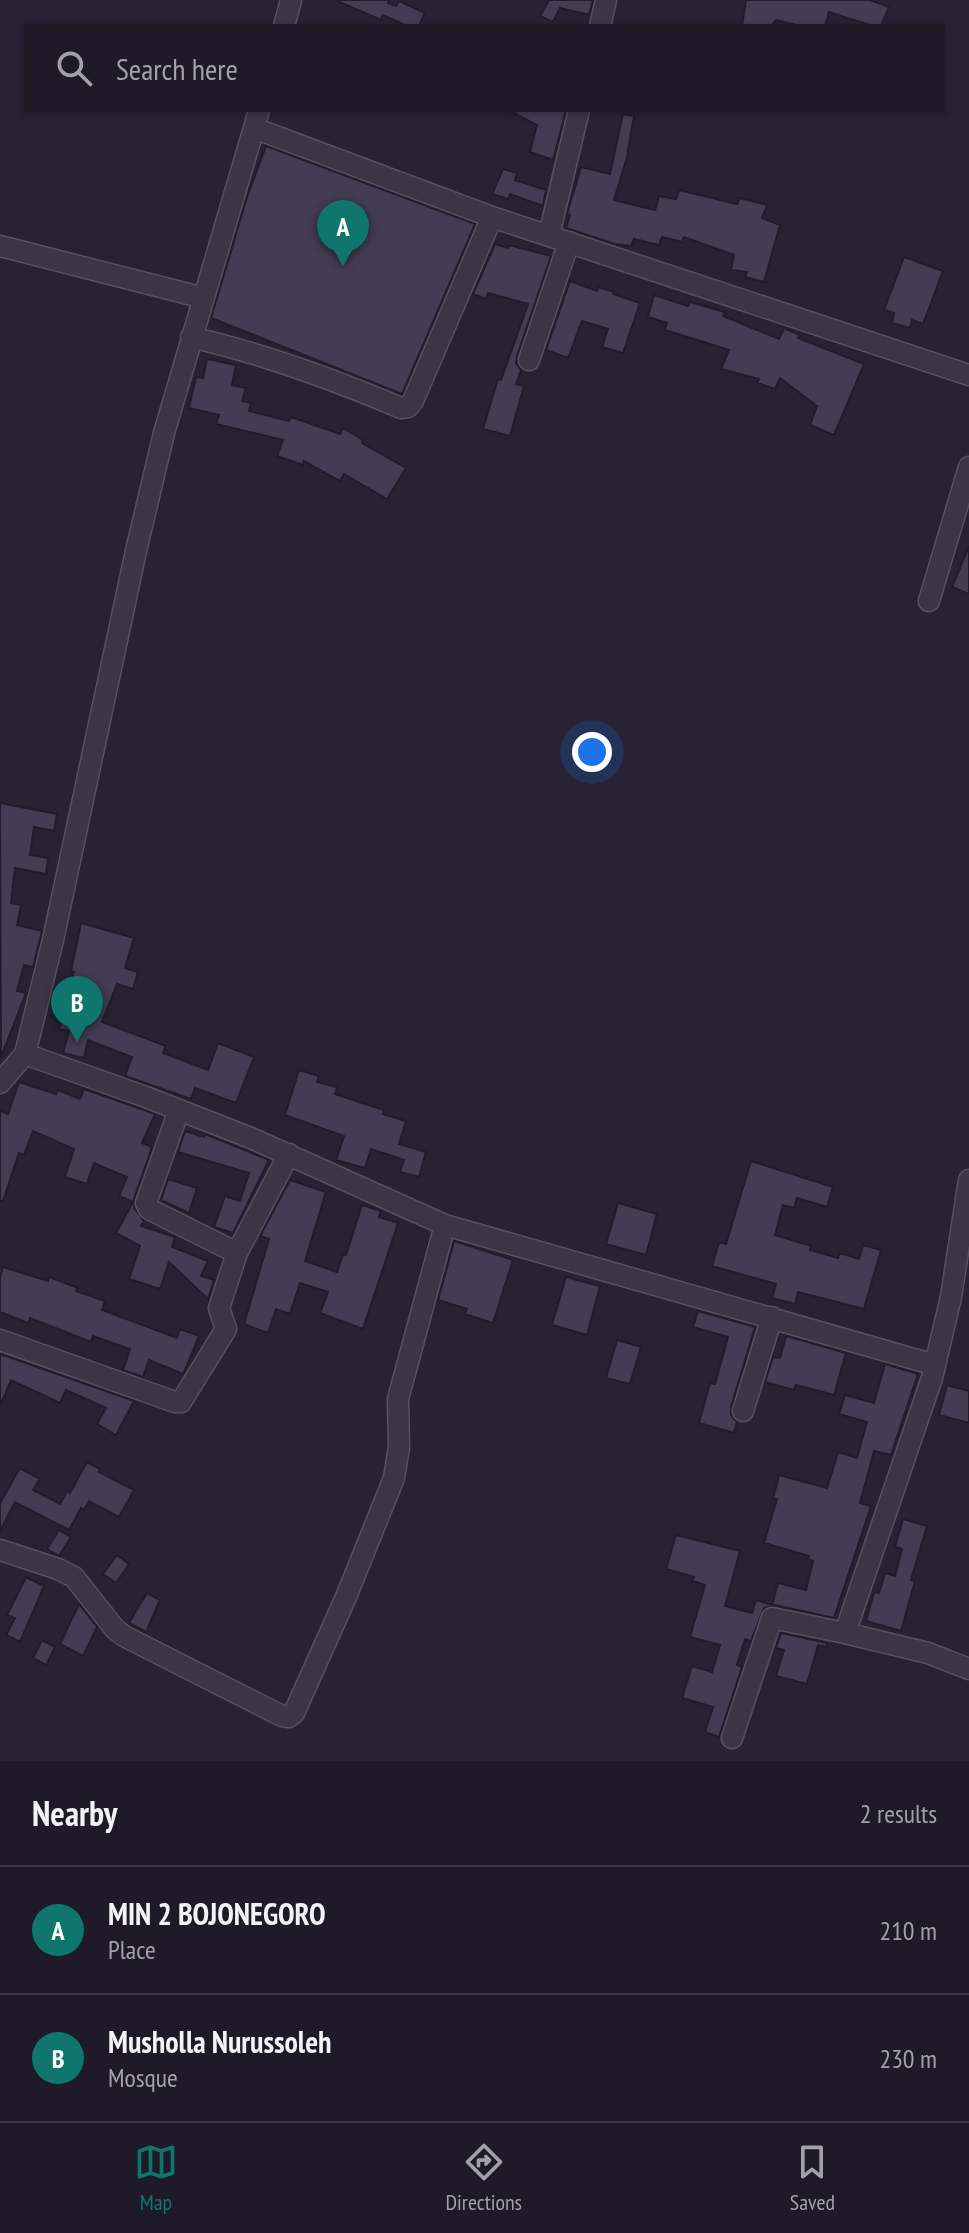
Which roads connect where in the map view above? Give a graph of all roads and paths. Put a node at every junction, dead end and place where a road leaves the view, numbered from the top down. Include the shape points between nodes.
1 (291, 0) edge
2 (606, 0) edge
3 (285, 24) edge
4 (600, 24) edge
5 (579, 112) edge
6 (257, 119) edge
7 (492, 217) junction
8 (549, 235) junction
9 (569, 242) junction
10 (0, 246) edge
11 (204, 298) junction
12 (191, 337) junction
13 (529, 360) dead end
14 (969, 375) edge
15 (969, 467) edge
16 (929, 601) dead end
17 (25, 1054) junction
18 (0, 1083) edge
19 (179, 1110) junction
20 (289, 1154) junction
21 (969, 1180) edge
22 (445, 1225) junction
23 (237, 1253) junction
24 (772, 1317) junction
25 (0, 1340) edge
26 (935, 1365) junction
27 (743, 1411) dead end
28 (0, 1550) edge
29 (845, 1633) junction
30 (969, 1669) edge
31 (732, 1738) dead end

1 - 3 street
2 - 4 street
5 - 8 street
6 - 7 street
6 - 11 street
7 - 8 street
7 - 12 street via 408,407 247,350
8 - 9 street
9 - 13 street
9 - 14 street
10 - 11 street
11 - 12 street
12 - 17 street via 136,551
15 - 16 street
17 - 18 street
17 - 19 street
19 - 20 street
19 - 23 street via 146,1203
20 - 22 street
20 - 23 street
21 - 26 street
22 - 24 street
22 - 28 street via 398,1399 394,1478 289,1717 124,1636 74,1577
23 - 25 street via 219,1308 226,1329 181,1402
24 - 26 street
24 - 27 street
26 - 29 street
29 - 30 street
29 - 31 street via 772,1618

